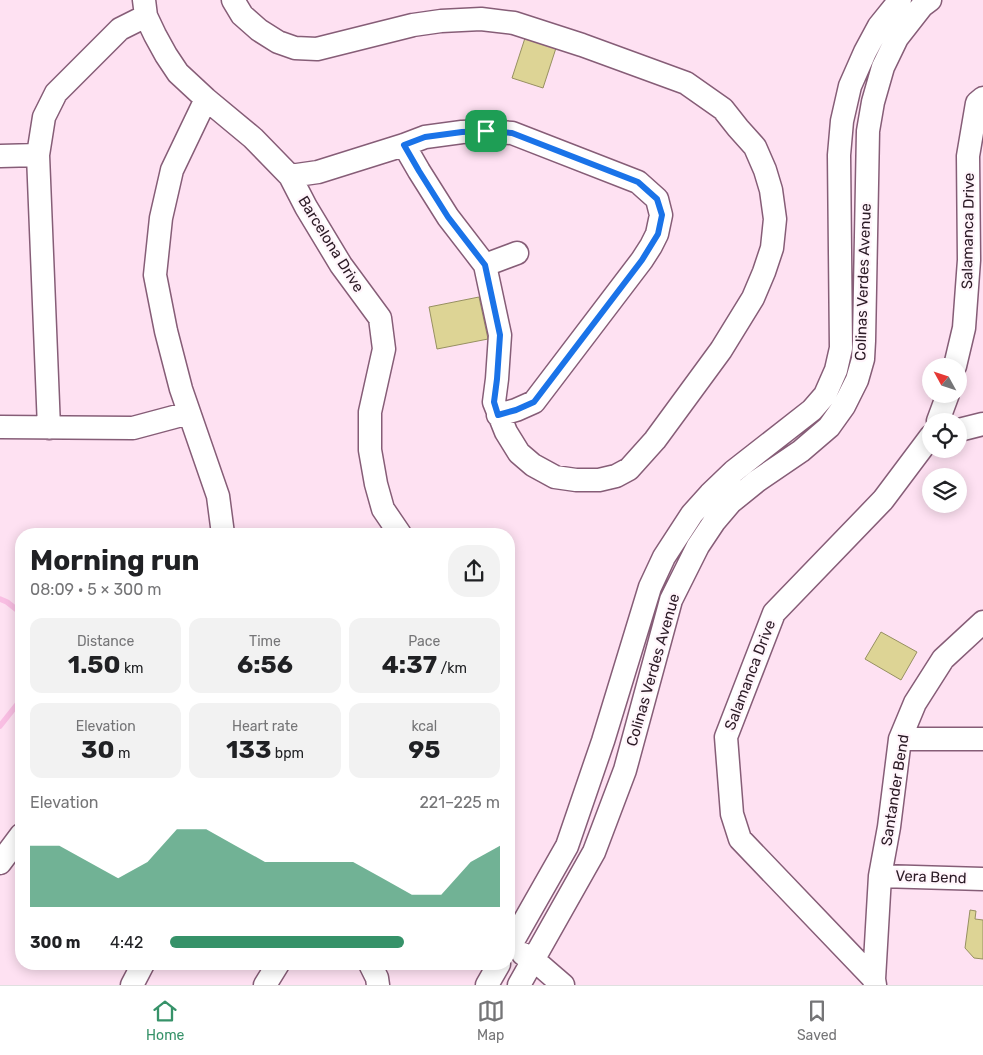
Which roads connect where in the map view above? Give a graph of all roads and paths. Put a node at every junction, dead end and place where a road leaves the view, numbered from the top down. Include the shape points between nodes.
1 (232, 0) edge
2 (900, 0) edge
3 (930, 0) edge
4 (145, 8) edge
5 (983, 98) edge
6 (206, 99) junction
7 (404, 145) junction
8 (38, 155) junction
9 (0, 156) edge
10 (290, 176) junction
11 (517, 253) dead end
12 (976, 257) edge
13 (485, 265) junction
14 (957, 358) edge
15 (189, 413) junction
16 (498, 415) junction
17 (983, 424) edge
18 (0, 427) edge
19 (49, 428) junction
20 (967, 428) edge
21 (922, 449) edge
22 (222, 528) edge
23 (396, 528) edge
24 (983, 622) edge
25 (900, 739) junction
26 (983, 739) edge
27 (15, 844) edge
28 (0, 864) edge
29 (880, 876) junction
30 (983, 879) edge
31 (515, 937) edge
32 (515, 954) edge
33 (534, 960) junction
34 (140, 970) edge
35 (274, 970) edge
36 (373, 970) edge
37 (495, 970) edge
38 (874, 982) edge
39 (132, 985) edge
40 (265, 985) edge
41 (378, 985) edge
42 (486, 985) edge
43 (520, 985) edge
44 (563, 985) edge

1 - 16 street via 242,15 278,42 317,50 441,21 481,19 514,23 686,83 723,109 755,147 771,190 775,219 772,248 764,272 753,298 720,350 655,440 629,469 599,480 555,477 533,466 519,453
2 - 31 street, Colinas Verdes Avenue via 879,26 865,52 850,86 842,121 841,348 836,370 825,394 812,410 710,494 692,514 664,557 650,587 567,846
3 - 33 street, Colinas Verdes Avenue via 898,38 883,68 873,102 868,132 863,359 857,380 829,427 732,502 698,546 671,600 625,770 594,852
4 - 6 street, Barcelona Drive via 162,48 178,73
4 - 8 street via 56,93 44,117
5 - 12 street, Salamanca Drive via 977,103 968,156
6 - 10 street, Barcelona Drive via 253,138
6 - 15 street via 172,170 161,218 155,274 166,331
7 - 10 street via 318,172
7 - 13 street via 448,217
7 - 16 street via 425,137 462,132 512,133 638,182 657,199 662,215 658,234 642,260 534,402
8 - 9 street
8 - 19 street
10 - 23 street, Barcelona Drive via 342,265 380,318 384,349 370,412 370,450 383,509
11 - 13 street
12 - 14 street, Salamanca Drive
13 - 16 street via 500,335 494,402
15 - 19 street via 134,428
15 - 22 street via 218,496
17 - 20 street
18 - 19 street
21 - 38 street, Salamanca Drive via 883,500 774,612 726,737 732,814 740,839
24 - 25 street, Santander Bend via 943,659 915,704
25 - 26 street
25 - 29 street, Santander Bend via 890,827
27 - 28 street
29 - 30 street, Vera Bend
29 - 38 street, Santander Bend
32 - 33 street
33 - 43 street, Colinas Verdes Avenue
33 - 44 street
34 - 39 street
35 - 40 street
36 - 41 street
37 - 42 street, Colinas Verdes Avenue

